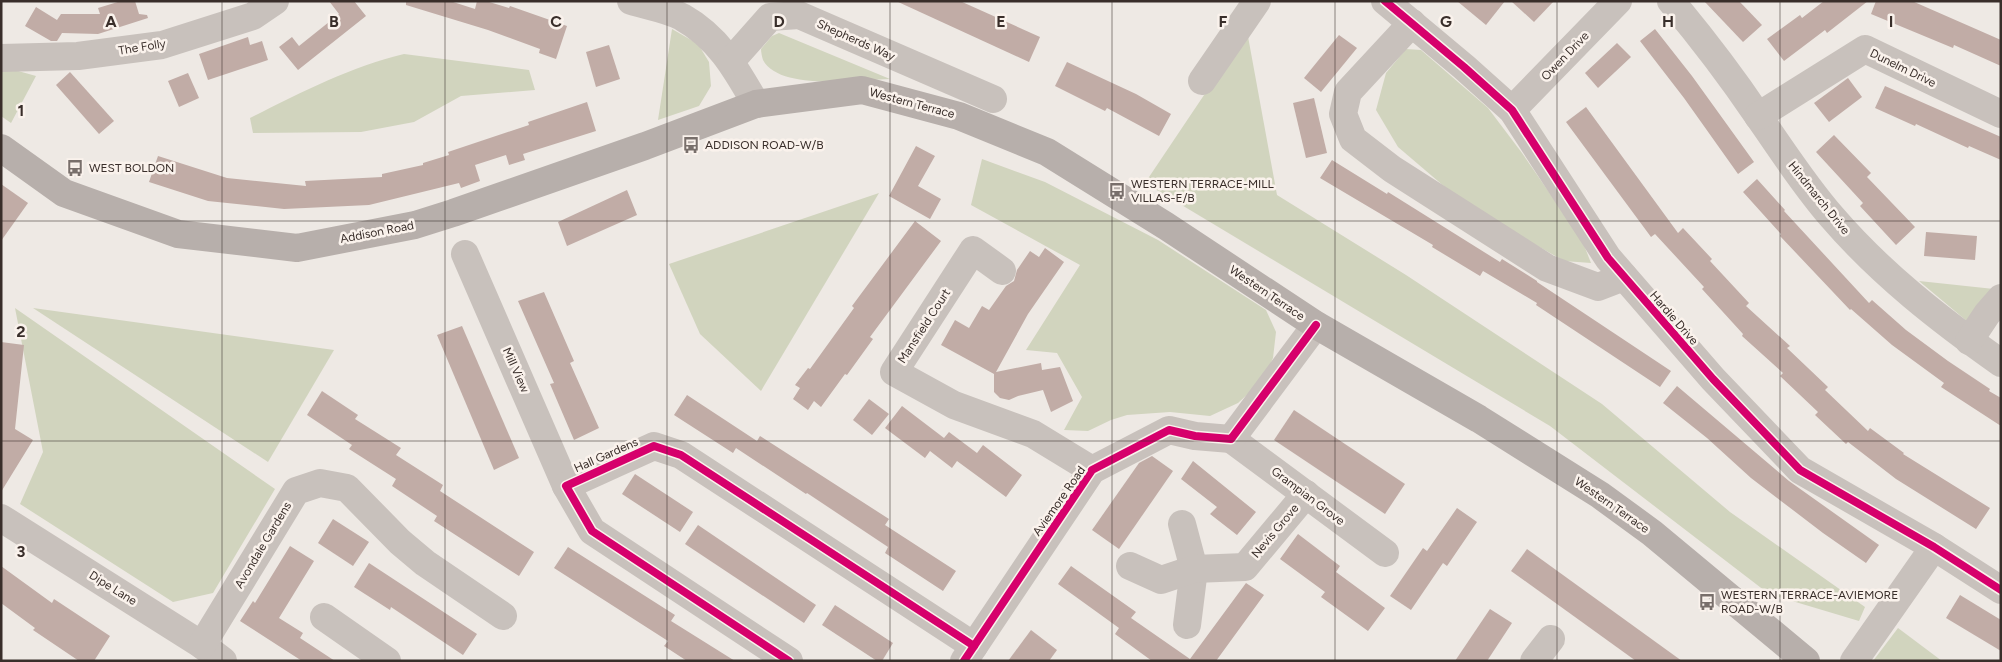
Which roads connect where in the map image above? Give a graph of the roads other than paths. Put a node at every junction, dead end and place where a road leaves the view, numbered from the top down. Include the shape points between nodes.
1 (275, 1) edge
2 (631, 1) edge
3 (1257, 1) edge
4 (1385, 1) edge
5 (1618, 1) edge
6 (1671, 1) edge
7 (1412, 23) junction
8 (2, 52) edge
9 (731, 61) junction
10 (1202, 81) dead end
11 (993, 99) dead end
12 (756, 104) junction
13 (1512, 110) junction
14 (2000, 112) edge
15 (1758, 116) junction
16 (1, 148) edge
17 (465, 254) dead end
18 (1002, 271) dead end
19 (1624, 277) junction
20 (2001, 298) edge
21 (1316, 325) junction
22 (1969, 341) junction
23 (2001, 363) edge
24 (1231, 439) junction
25 (1092, 470) junction
26 (566, 486) junction
27 (1306, 494) junction
28 (1, 518) edge
29 (1182, 524) dead end
30 (1934, 548) junction
31 (1385, 553) dead end
32 (1130, 566) dead end
33 (1194, 569) junction
34 (2001, 590) edge
35 (503, 616) dead end
36 (324, 617) dead end
37 (1187, 625) dead end
38 (1551, 639) dead end
39 (202, 645) junction
40 (969, 653) edge
41 (223, 661) edge
42 (388, 661) edge
43 (789, 661) edge
44 (1534, 661) edge
45 (1806, 661) edge
46 (1854, 661) edge

1 - 8 street, The Folly via 253,16 162,45 78,56
2 - 9 street via 682,17 711,39
3 - 10 street
4 - 7 street, Hardie Drive
5 - 13 street, Owen Drive
6 - 15 street, Hindmarch Drive via 1708,45
7 - 13 street, Hardie Drive
7 - 19 street via 1348,92 1343,114 1353,139 1392,169 1547,268 1598,287
9 - 11 street, Shepherds Way via 770,17 799,15
9 - 12 street
12 - 16 main road, Addison Road via 452,214 415,225 297,248 178,234 64,194
12 - 21 main road, Western Terrace via 862,90 959,116 1047,152
13 - 19 street, Hardie Drive via 1608,258
14 - 15 street, Dunelm Drive via 1865,49
15 - 22 street, Hindmarch Drive via 1832,217 1873,261
17 - 26 street, Mill View
18 - 25 street, Mansfield Court via 974,250 887,378 1033,434
19 - 30 street, Hardie Drive via 1713,380 1800,470
20 - 22 street
21 - 24 street
21 - 45 main road, Western Terrace via 1479,419 1600,495 1652,533
22 - 23 street, Hindmarch Drive
24 - 25 street, Aviemore Road via 1169,430
24 - 27 street, Grampian Grove
25 - 40 street, Aviemore Road
26 - 40 street, Hall Gardens via 654,446 681,455
26 - 43 street, Hall Gardens via 592,531
27 - 31 street, Grampian Grove
27 - 33 street, Nevis Grove via 1245,567
28 - 39 street, Dipe Lane
29 - 33 street
30 - 34 street, Hardie Drive
30 - 46 street
32 - 33 street, Nevis Grove via 1161,580
33 - 37 street
35 - 39 street, Avondale Gardens via 467,577 425,564 347,488 320,483 296,491
36 - 42 street
38 - 44 street
39 - 41 street, Dipe Lane

